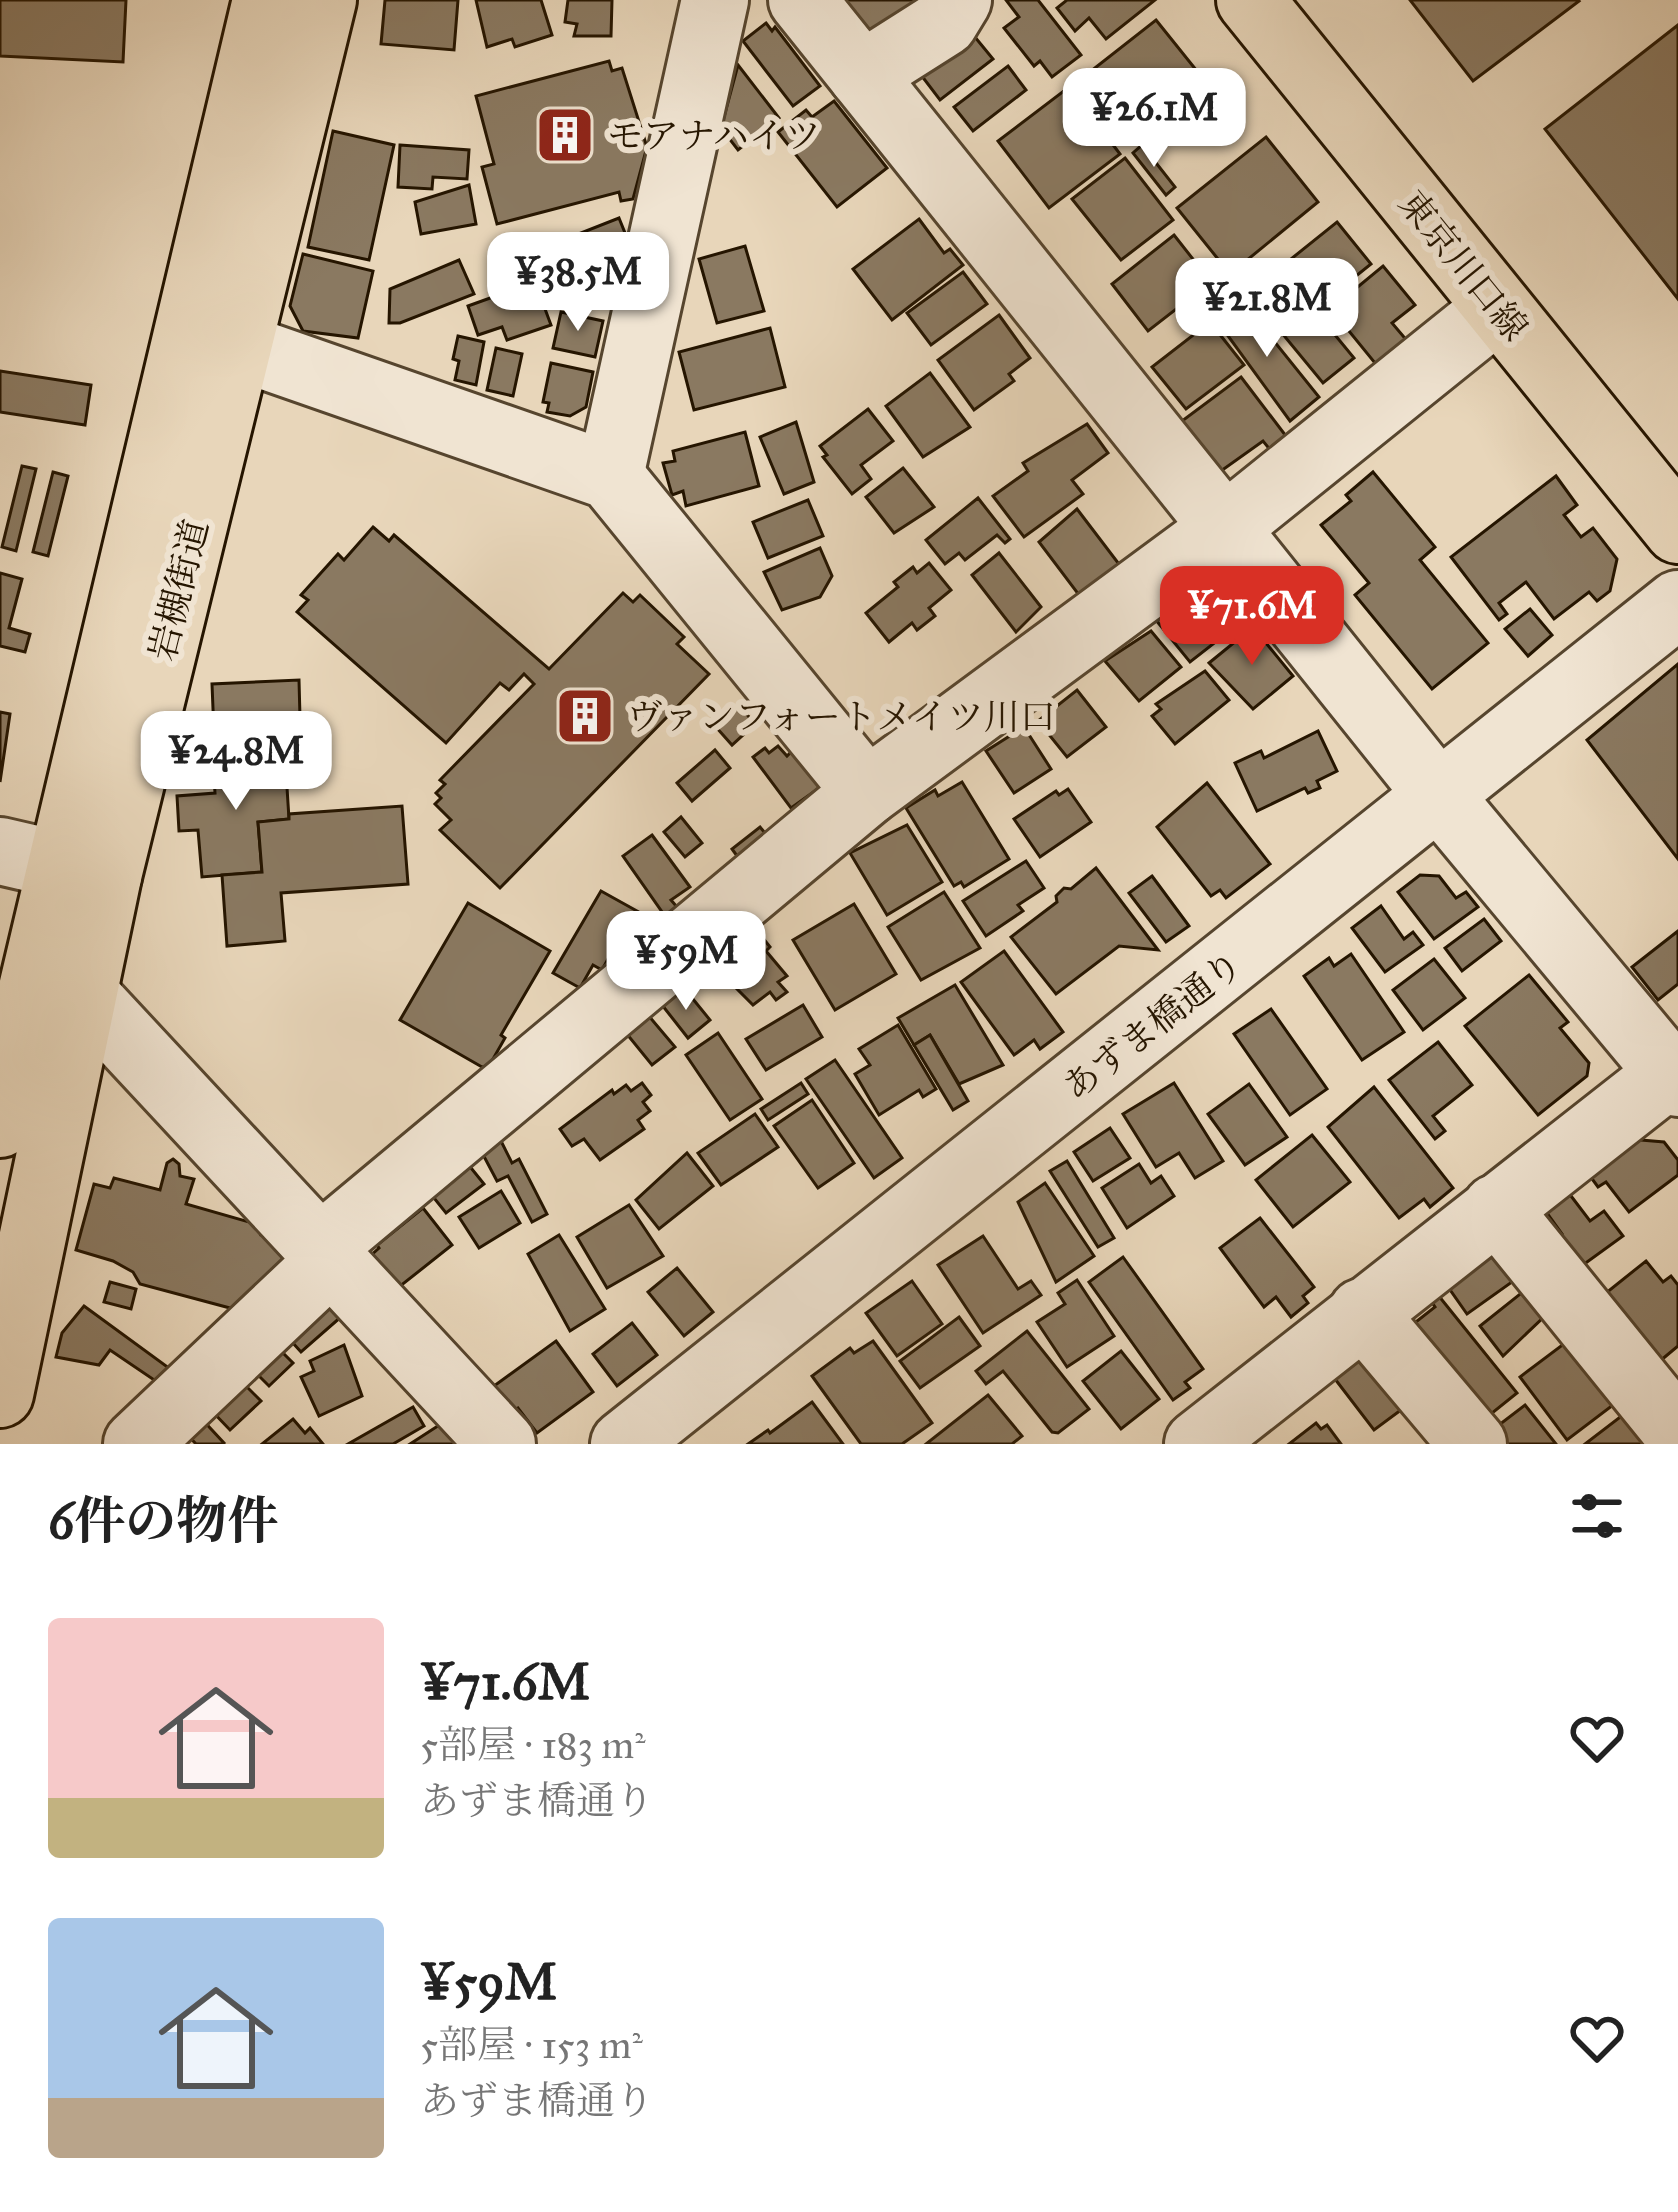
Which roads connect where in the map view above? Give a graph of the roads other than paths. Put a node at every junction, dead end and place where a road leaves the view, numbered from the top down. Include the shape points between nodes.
1 (266, 0) edge
2 (323, 0) edge
3 (715, 0) edge
4 (802, 0) edge
5 (958, 0) edge
6 (1250, 0) edge
7 (862, 75) junction
8 (1498, 308) junction
9 (237, 346) junction
10 (610, 476) junction
11 (1226, 527) junction
12 (1678, 530) edge
13 (1678, 604) edge
14 (867, 792) junction
15 (1440, 797) junction
16 (57, 863) edge
17 (82, 993) junction
18 (1675, 1075) edge
19 (0, 1124) edge
20 (1496, 1208) junction
21 (324, 1255) junction
22 (1363, 1312) junction
23 (0, 1394) edge
24 (1678, 1433) edge
25 (137, 1444) edge
26 (502, 1444) edge
27 (624, 1444) edge
28 (1198, 1444) edge
29 (1473, 1444) edge

1 - 16 main road, 岩槻街道
2 - 9 main road, 岩槻街道
3 - 10 street
4 - 7 street
5 - 7 street via 944,23
6 - 8 main road, 東京川口線
7 - 11 street
8 - 11 street
8 - 12 main road, 東京川口線
9 - 10 street
9 - 16 main road, 岩槻街道
10 - 14 street
11 - 14 street
11 - 15 street
13 - 15 street, あずま橋通り
14 - 21 street
15 - 18 street
15 - 27 street, あずま橋通り
16 - 17 main road, 岩槻街道
16 - 19 main road, 岩槻街道
17 - 21 street
17 - 23 main road, 岩槻街道
18 - 20 street
20 - 22 street
20 - 24 street
21 - 25 street
21 - 26 street
22 - 28 street
22 - 29 street

